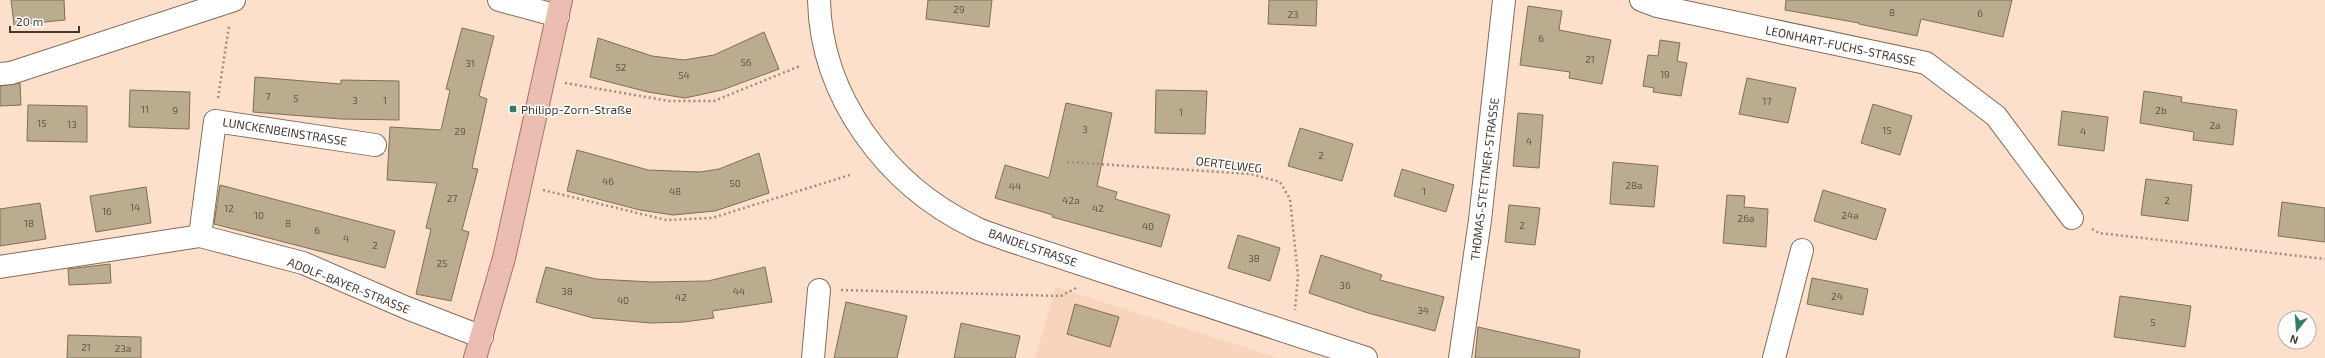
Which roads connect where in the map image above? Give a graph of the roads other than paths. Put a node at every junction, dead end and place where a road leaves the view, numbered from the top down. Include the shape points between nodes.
1 (233, 0) edge
2 (499, 0) edge
3 (819, 0) edge
4 (1504, 0) edge
5 (1641, 0) edge
6 (560, 8) edge
7 (0, 74) edge
8 (375, 145) dead end
9 (2072, 218) road end
10 (200, 236) junction
11 (1802, 250) dead end
12 (0, 267) edge
13 (819, 290) road end
14 (482, 336) junction
15 (475, 358) edge
16 (813, 358) edge
17 (1366, 358) edge
18 (1460, 358) edge
19 (1774, 358) edge

1 - 7 street via 11,73
2 - 6 street
3 - 17 street, BANDELSTRASSE via 824,48 854,120 871,144 915,188 974,227
4 - 18 street, THOMAS-STETTNER-STRASSE via 1480,220
5 - 9 street, LEONHART-FUCHS-STRASSE via 1664,8 1926,63 1996,116
6 - 14 main road via 504,258
8 - 10 street, LUNCKENBEINSTRASSE via 215,121
10 - 12 street, ADOLF-BAYER-STRASSE
10 - 14 street, ADOLF-BAYER-STRASSE via 303,263 407,308
11 - 19 street
13 - 16 street
14 - 15 main road

